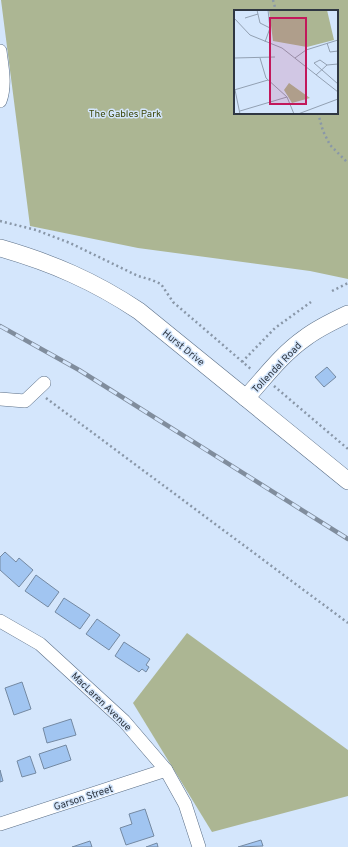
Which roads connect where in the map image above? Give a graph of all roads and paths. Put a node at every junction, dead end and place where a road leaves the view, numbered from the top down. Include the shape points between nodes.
1 (272, 0) edge
2 (276, 10) edge
3 (0, 51) edge
4 (1, 98) edge
5 (318, 114) edge
6 (348, 163) edge
7 (0, 221) edge
8 (0, 248) edge
9 (348, 283) edge
10 (332, 291) dead end
11 (311, 302) dead end
12 (348, 314) edge
13 (242, 362) junction
14 (254, 371) dead end
15 (272, 385) dead end
16 (40, 387) joint
17 (0, 398) edge
18 (246, 398) junction
19 (348, 449) edge
20 (348, 481) edge
21 (0, 621) edge
22 (348, 622) edge
23 (166, 770) junction
24 (0, 824) edge
25 (200, 847) edge

1 - 2 path
3 - 4 street via 3,76
5 - 6 path via 330,145
7 - 13 path via 36,230 70,243 138,276 161,284 173,302
8 - 18 street, Hurst Drive via 64,270 122,299
9 - 10 path
11 - 13 path via 275,328
12 - 18 street, Tollendal Road via 304,338
13 - 14 path
15 - 19 path
16 - 17 street via 25,401
16 - 22 path
18 - 20 street, Hurst Drive
21 - 23 street, MacLaren Avenue via 40,644 124,721
23 - 24 street, Garson Street
23 - 25 street, MacLaren Avenue via 184,804

